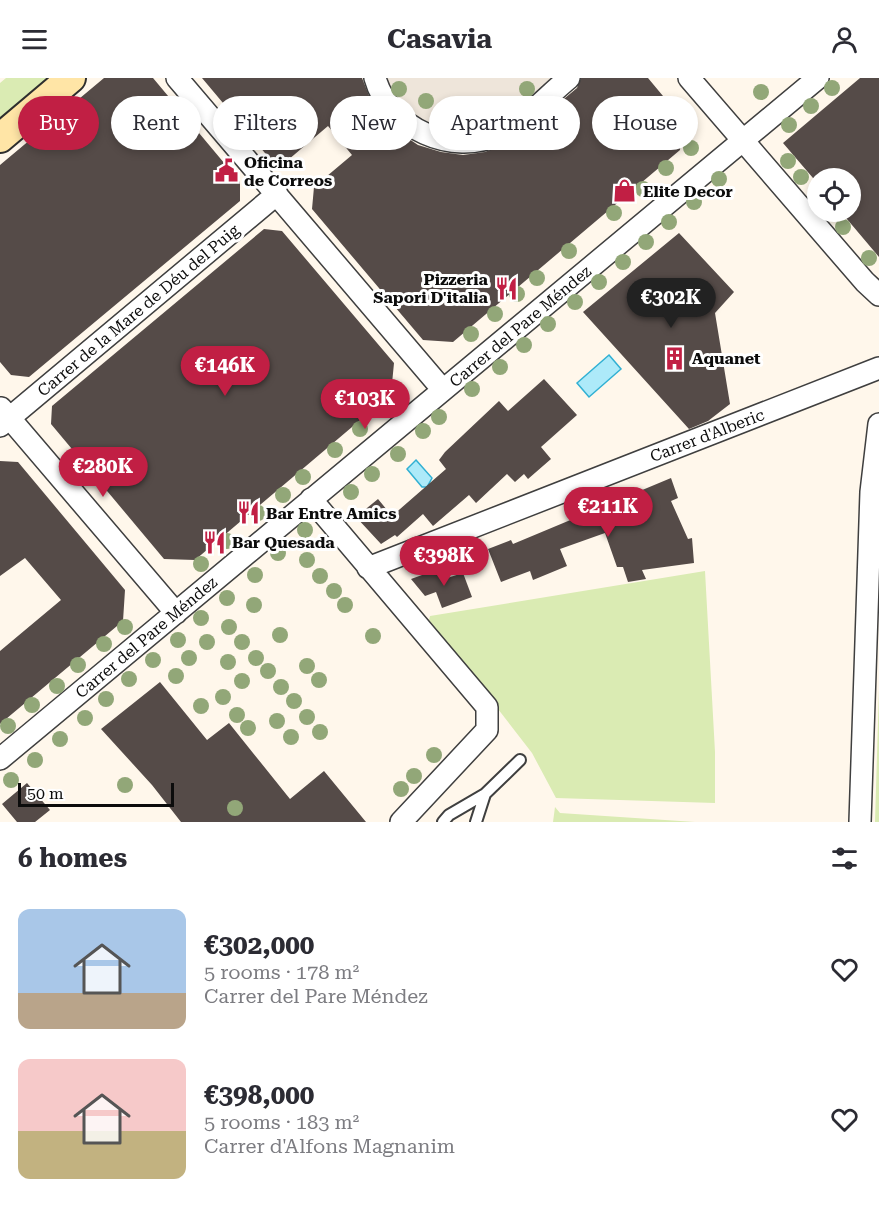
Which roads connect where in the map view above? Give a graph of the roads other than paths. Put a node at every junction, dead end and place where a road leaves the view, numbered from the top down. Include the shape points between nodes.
1 (71, 78) edge
2 (177, 78) edge
3 (375, 78) edge
4 (568, 78) edge
5 (689, 78) edge
6 (818, 78) edge
7 (0, 138) edge
8 (742, 140) junction
9 (277, 194) junction
10 (879, 295) edge
11 (879, 368) edge
12 (443, 390) junction
13 (3, 417) edge
14 (879, 424) edge
15 (311, 499) junction
16 (368, 568) junction
17 (176, 613) junction
18 (0, 759) edge
19 (520, 760) dead end
20 (485, 794) junction
21 (401, 822) edge
22 (443, 822) edge
23 (476, 822) edge
24 (860, 822) edge

1 - 7 street
2 - 9 street
3 - 4 street via 387,104 400,118 421,132 449,141 499,134
5 - 8 street
6 - 8 street, Carrer del Pare Méndez
8 - 10 street
8 - 12 street, Carrer del Pare Méndez
9 - 12 street
9 - 13 street, Carrer de la Mare de Déu del Puig
11 - 16 street, Carrer d'Alberic
12 - 15 street, Carrer del Pare Méndez
13 - 17 street
14 - 24 street via 871,492
15 - 16 street
15 - 17 street, Carrer del Pare Méndez
16 - 21 street via 487,707 487,730
17 - 18 street, Carrer del Pare Méndez
19 - 20 lane
20 - 22 lane
20 - 23 lane

